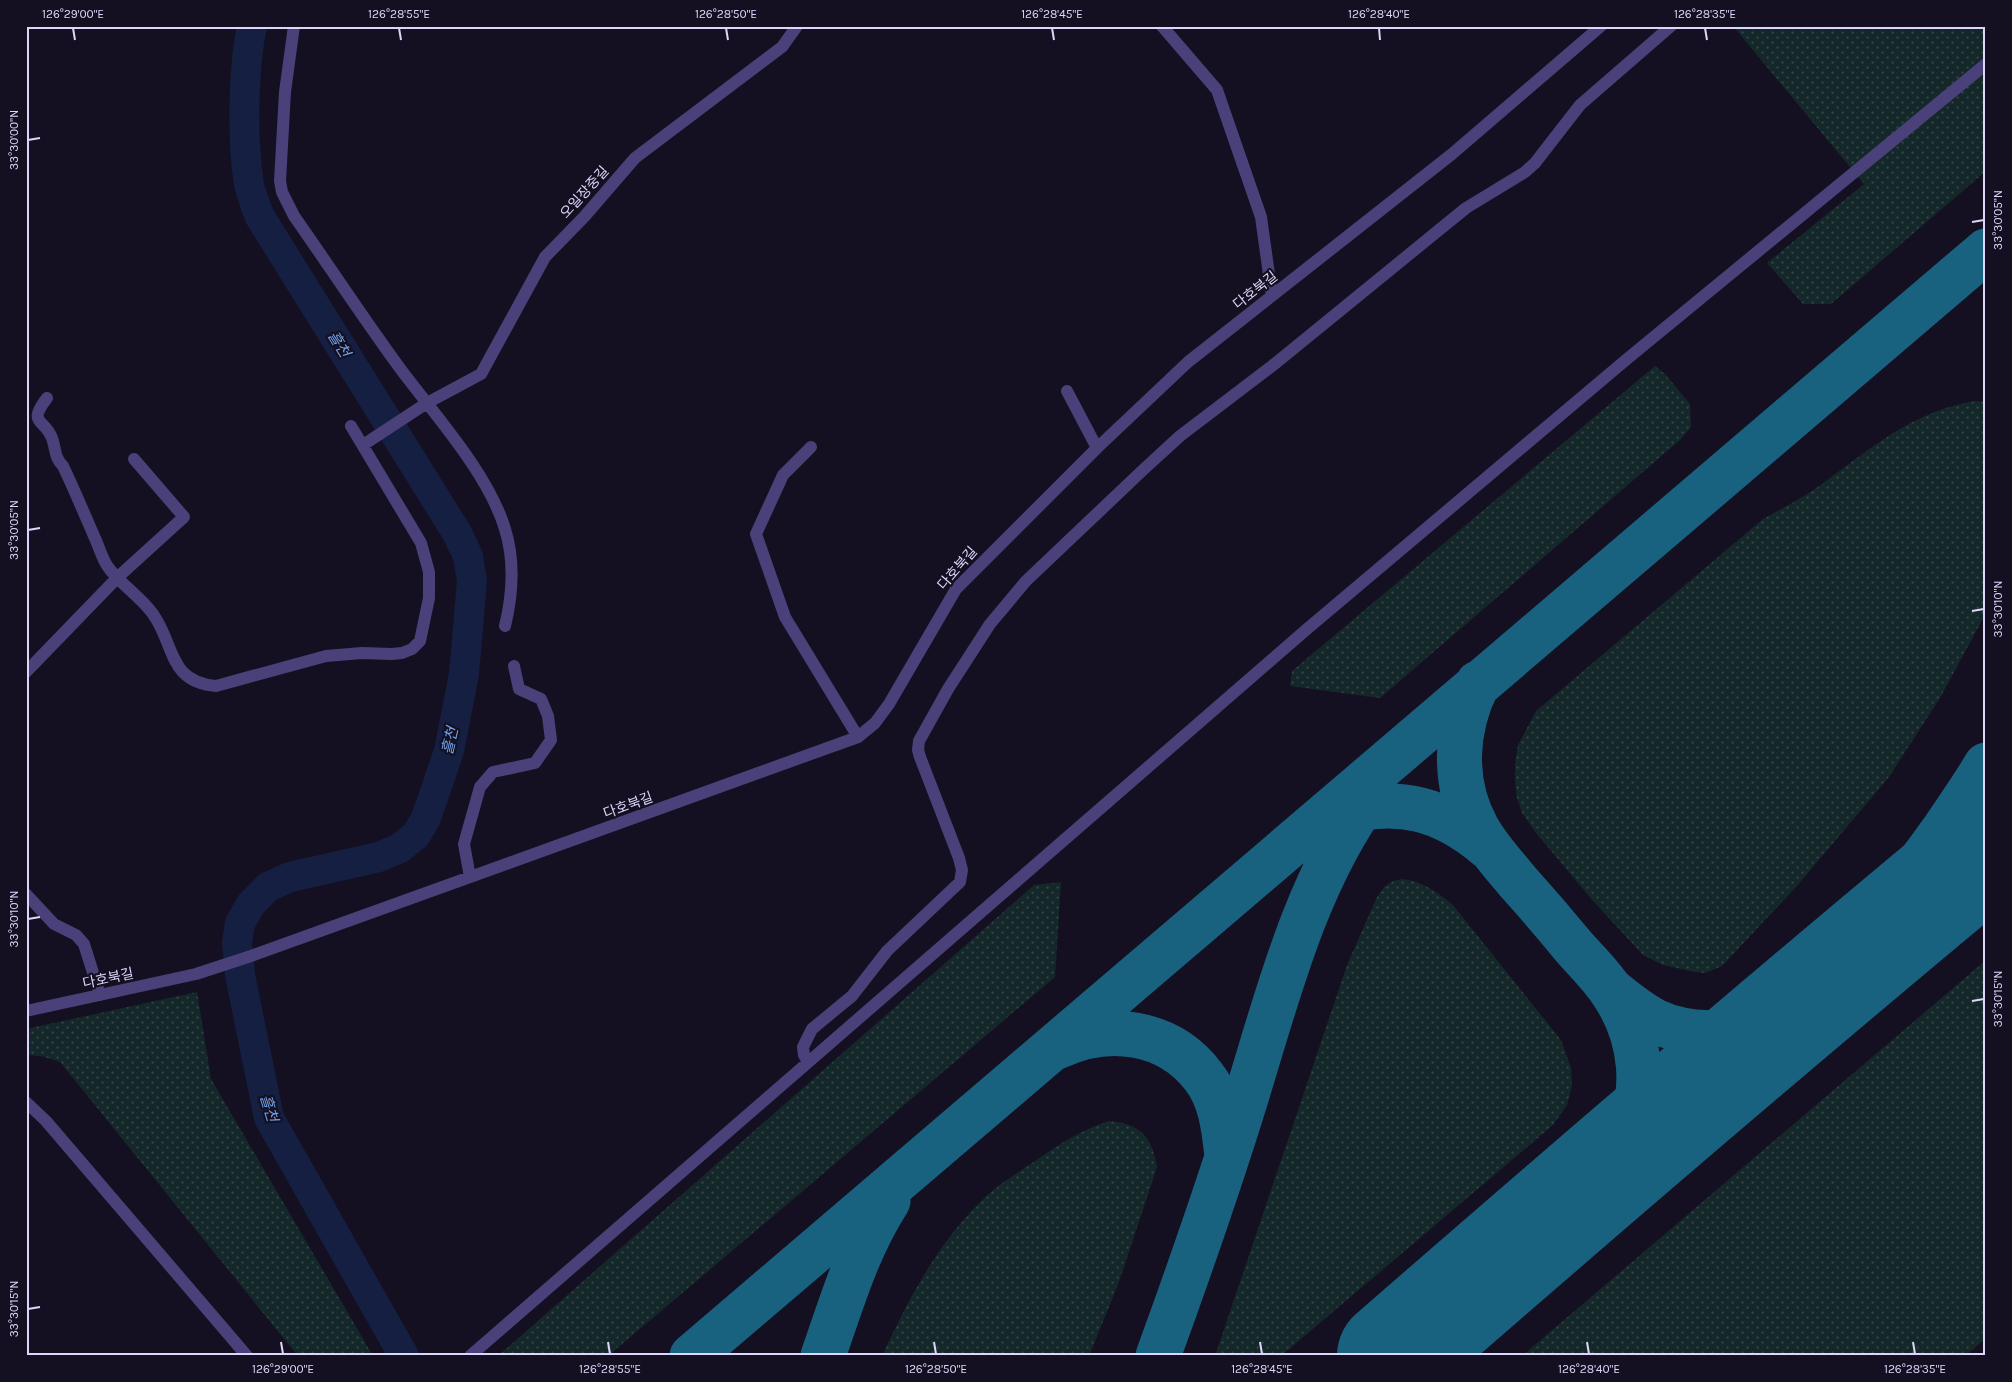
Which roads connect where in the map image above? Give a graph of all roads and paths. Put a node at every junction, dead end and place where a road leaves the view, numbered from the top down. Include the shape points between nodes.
1 (294, 26) edge
2 (797, 26) edge
3 (1162, 26) edge
4 (1601, 26) edge
5 (1671, 26) edge
6 (1986, 64) edge
7 (1272, 296) junction
8 (1067, 391) dead end
9 (47, 398) dead end
10 (428, 403) junction
11 (351, 426) dead end
12 (363, 445) junction
13 (811, 447) dead end
14 (1097, 448) junction
15 (134, 459) dead end
16 (118, 577) junction
17 (505, 626) dead end
18 (514, 666) dead end
19 (26, 672) edge
20 (858, 737) junction
21 (470, 877) junction
22 (26, 894) edge
23 (100, 995) junction
24 (26, 1011) edge
25 (808, 1062) junction
26 (26, 1102) edge
27 (247, 1356) edge
28 (470, 1356) edge

1 - 10 street via 284,111 282,192 294,216
2 - 10 street, 오일장중길 via 782,47 635,158 584,218 545,257 481,374
3 - 7 street via 1217,90 1260,218
4 - 7 street, 다호북길 via 1452,154
5 - 25 street via 1580,105 1526,172 1466,208 1272,366 1180,436 1026,581 990,624 919,741 920,757 960,858 960,882 886,951 852,996 812,1029 803,1048
6 - 25 street via 1627,359 1307,629
7 - 14 street, 다호북길 via 1188,362
8 - 14 street
9 - 16 street via 40,408 40,424 52,438 57,460 63,466 108,567
10 - 12 street, 오일장중길
10 - 17 street via 478,474 505,527 512,554 510,607
11 - 12 street
12 - 16 street via 421,543 426,557 429,598 420,641 412,648 392,654 326,656 216,686 204,685 180,671 154,615
13 - 20 street via 783,475 756,534 785,617
14 - 20 street, 다호북길 via 956,589 889,704 875,723
15 - 16 street via 184,517
16 - 19 street
18 - 21 street via 519,689 541,699 548,716 551,740 534,763 492,772 480,787 464,844
20 - 21 street, 다호북길
21 - 23 street, 다호북길 via 196,974
22 - 23 street via 54,924 76,935 84,944
23 - 24 street, 다호북길
25 - 28 street
26 - 27 street

